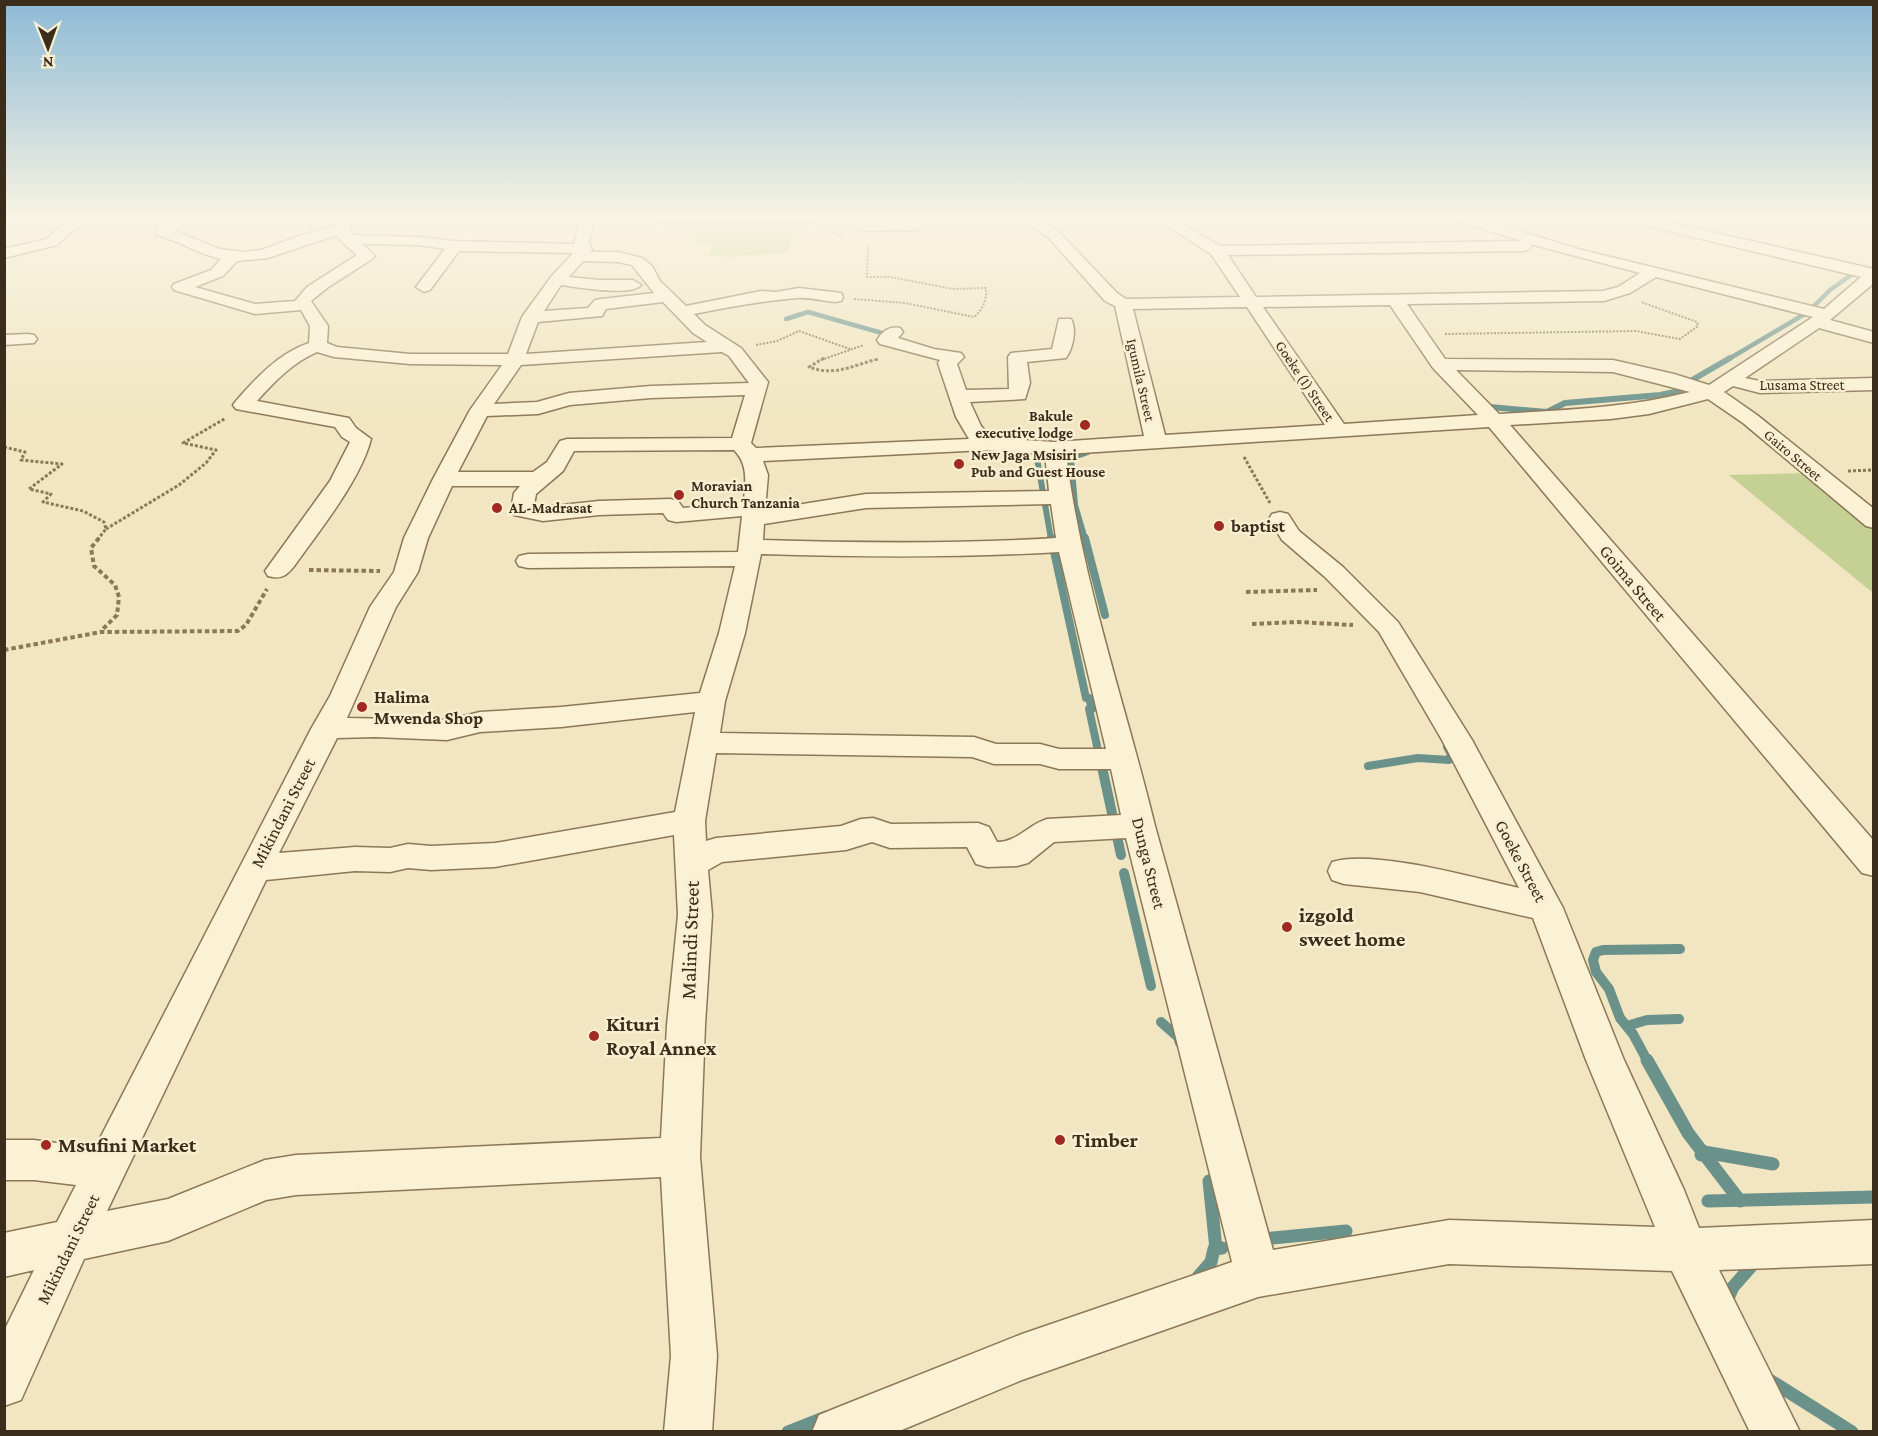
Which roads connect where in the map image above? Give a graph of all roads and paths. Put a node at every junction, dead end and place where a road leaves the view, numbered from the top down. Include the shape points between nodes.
1 (185, 285) edge
2 (321, 285) edge
3 (553, 285) edge
4 (655, 285) edge
5 (929, 285) edge
6 (1100, 285) edge
7 (1241, 285) edge
8 (1630, 285) edge
9 (1701, 285) edge
10 (1861, 285) edge
11 (1614, 294) junction
12 (668, 297) junction
13 (835, 297) joint
14 (1395, 299) junction
15 (1252, 302) junction
16 (1123, 304) junction
17 (305, 305) junction
18 (681, 312) junction
19 (531, 316) junction
20 (1822, 318) junction
21 (1065, 323) dead end
22 (1415, 331) junction
23 (1874, 338) edge
24 (28, 339) dead end
25 (900, 339) joint
26 (4, 340) edge
27 (872, 342) dead end
28 (317, 346) junction
29 (730, 349) junction
30 (850, 350) junction
31 (515, 360) junction
32 (1440, 364) junction
33 (1731, 380) junction
34 (1874, 384) edge
35 (758, 389) junction
36 (1712, 392) junction
37 (958, 396) junction
38 (243, 405) junction
39 (480, 410) junction
40 (1494, 420) junction
41 (1338, 429) junction
42 (1234, 438) junction
43 (1156, 442) junction
44 (986, 444) junction
45 (4, 447) edge
46 (1055, 448) junction
47 (745, 450) junction
48 (444, 479) junction
49 (538, 479) junction
50 (1059, 497) junction
51 (1280, 519) joint
52 (1874, 521) edge
53 (106, 529) junction
54 (752, 533) junction
55 (1067, 544) junction
56 (528, 561) dead end
57 (277, 571) junction
58 (406, 572) junction
59 (1354, 591) junction
60 (1246, 592) dead end
61 (1252, 624) dead end
62 (1389, 628) junction
63 (101, 632) junction
64 (4, 650) edge
65 (711, 701) junction
66 (325, 729) junction
67 (704, 743) junction
68 (1125, 759) junction
69 (689, 820) junction
70 (1139, 826) junction
71 (693, 863) junction
72 (1874, 864) edge
73 (255, 868) junction
74 (1344, 872) dead end
75 (1546, 908) junction
76 (680, 1157) junction
77 (4, 1160) edge
78 (106, 1169) junction
79 (71, 1240) junction
80 (1874, 1242) edge
81 (1685, 1250) junction
82 (4, 1255) edge
83 (1258, 1275) junction
84 (4, 1383) edge
85 (688, 1431) edge
86 (836, 1431) edge
87 (1776, 1431) edge

1 - 17 street via 180,287 255,309
2 - 17 street via 304,296
3 - 19 street, Mikindani Street
4 - 12 street
5 - 13 path via 953,290 986,288 986,302 974,317 905,303
6 - 16 street
7 - 15 street, Goeke (1) Street
8 - 11 street
9 - 20 street
10 - 20 street
11 - 14 street
11 - 22 path via 1685,316 1698,326 1680,339 1636,331
12 - 18 street
12 - 19 street via 601,304 595,313
13 - 18 street via 799,293 761,296
14 - 15 street
14 - 22 street, Goima Street
15 - 16 street
15 - 41 street, Goeke (1) Street
16 - 43 street, Igumila Street
17 - 28 street via 319,324
18 - 29 street
19 - 31 street, Mikindani Street
20 - 23 street
20 - 33 street
21 - 37 street via 1060,354 1017,357 1018,395
22 - 32 street, Goima Street
24 - 26 street
25 - 30 path via 896,353 840,373 809,367
25 - 37 street via 955,357 947,363
27 - 30 path
28 - 31 street via 334,352 403,359
28 - 38 street via 301,351 285,363
29 - 30 path via 777,341 799,331
29 - 31 street
29 - 35 street via 759,382
31 - 39 street, Mikindani Street
32 - 36 street, Gairo Street via 1612,366
32 - 40 street, Goima Street
33 - 34 street, Lusama Street via 1760,387
33 - 36 street
35 - 39 street via 633,393 569,399 538,408
35 - 47 street
36 - 40 street via 1611,413
36 - 52 street, Gairo Street
37 - 44 street via 960,408
38 - 53 path via 213,428 183,443 216,450 203,465
38 - 57 street via 342,422 349,434 361,439 350,467
39 - 48 street, Mikindani Street
40 - 41 street
40 - 72 street, Goima Street
41 - 42 street
42 - 43 street
42 - 51 path
43 - 46 street
44 - 46 street
44 - 47 street
45 - 53 path via 25,452 20,459 23,461 62,464 29,489 51,494 43,502 98,517
46 - 50 street, Dunga Street
47 - 49 street via 567,445 555,466
47 - 54 street, Malindi Street via 757,475
48 - 49 street
48 - 58 street, Mikindani Street via 416,537
49 - 54 street via 525,493 522,510 543,514 667,506 680,515
50 - 54 street via 866,501
50 - 55 street, Dunga Street
51 - 59 street, Goeke Street via 1290,535
53 - 63 path via 91,548 94,566 115,585 119,597 117,615
54 - 55 street via 862,550
54 - 56 street via 665,561
54 - 65 street, Malindi Street via 732,633
55 - 68 street, Dunga Street
57 - 58 path
57 - 63 path via 240,630
58 - 66 street, Mikindani Street via 383,607
59 - 60 path
59 - 62 street, Goeke Street
61 - 62 path via 1298,622
62 - 75 street, Goeke Street via 1457,740
63 - 64 path
65 - 66 street via 480,722 447,730
65 - 67 street, Malindi Street
66 - 73 street, Mikindani Street
67 - 68 street via 974,747 994,754
67 - 69 street, Malindi Street
68 - 70 street, Dunga Street
69 - 71 street, Malindi Street
69 - 73 street via 495,855 408,856
70 - 71 street via 1047,831 1017,854 995,855 987,855 978,835 890,836 861,831 846,838 716,850
70 - 83 street, Dunga Street
71 - 76 street, Malindi Street via 694,915
73 - 78 street, Mikindani Street
74 - 75 street via 1423,880
75 - 81 street, Goeke Street
76 - 79 street via 296,1175 265,1180 168,1220
76 - 85 street, Malindi Street via 694,1356
77 - 78 street
78 - 79 street, Mikindani Street
79 - 82 street
79 - 84 street, Mikindani Street
80 - 81 street
81 - 83 street via 1449,1242
81 - 87 street, Goeke Street
83 - 86 street via 1022,1357

